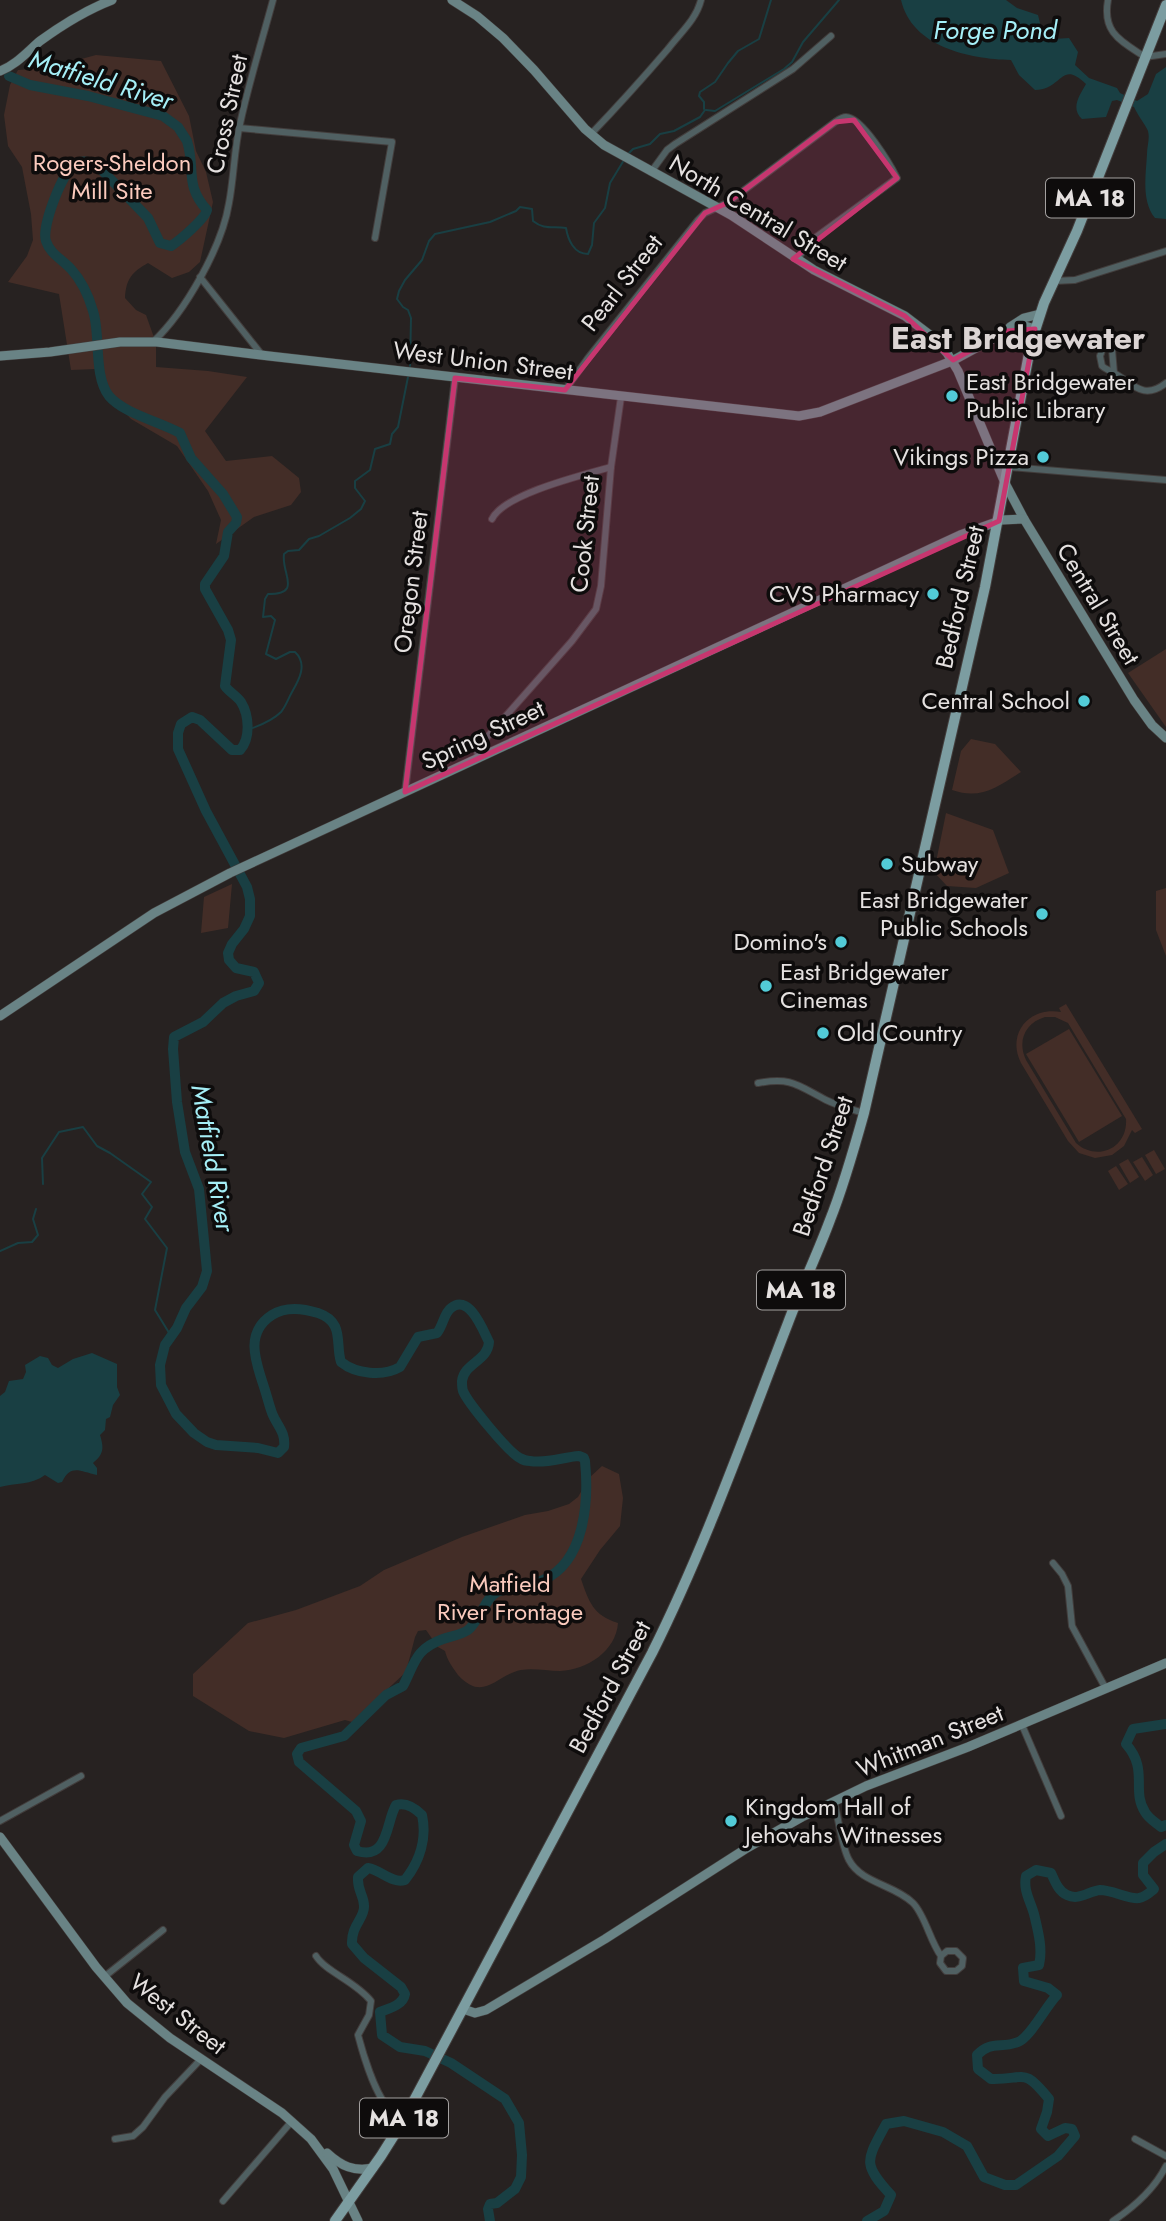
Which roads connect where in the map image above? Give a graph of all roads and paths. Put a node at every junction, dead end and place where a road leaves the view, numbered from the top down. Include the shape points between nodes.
1 (112, 0) edge
2 (273, 0) edge
3 (452, 0) edge
4 (701, 0) edge
5 (1108, 0) edge
6 (1166, 5) edge
7 (831, 36) dead end
8 (1166, 54) edge
9 (1145, 57) junction
10 (12, 65) junction
11 (0, 71) edge
12 (0, 79) edge
13 (239, 128) junction
14 (591, 134) junction
15 (651, 172) junction
16 (718, 208) junction
17 (375, 238) dead end
18 (1166, 251) edge
19 (797, 260) junction
20 (200, 277) junction
21 (1054, 281) junction
22 (1040, 314) junction
23 (1035, 329) junction
24 (1007, 331) junction
25 (153, 342) junction
26 (0, 356) edge
27 (263, 356) junction
28 (953, 361) junction
29 (1115, 373) dead end
30 (455, 378) junction
31 (1166, 383) edge
32 (565, 390) junction
33 (621, 397) junction
34 (611, 467) junction
35 (1009, 467) junction
36 (1166, 480) edge
37 (1005, 483) junction
38 (492, 519) dead end
39 (1024, 519) junction
40 (999, 521) junction
41 (1166, 738) edge
42 (478, 759) junction
43 (405, 792) junction
44 (0, 1016) edge
45 (758, 1083) dead end
46 (864, 1113) junction
47 (1053, 1563) dead end
48 (1166, 1663) edge
49 (1106, 1689) junction
50 (1022, 1725) junction
51 (81, 1776) dead end
52 (834, 1802) junction
53 (1061, 1815) dead end
54 (0, 1821) edge
55 (0, 1837) edge
56 (163, 1930) dead end
57 (316, 1956) dead end
58 (941, 1956) dead end
59 (104, 1977) junction
60 (463, 2009) junction
61 (201, 2059) junction
62 (292, 2121) junction
63 (403, 2121) junction
64 (115, 2139) dead end
65 (1135, 2139) dead end
66 (315, 2143) junction
67 (1166, 2156) edge
68 (1166, 2166) edge
69 (373, 2168) junction
70 (349, 2200) junction
71 (223, 2201) dead end
72 (335, 2221) edge
73 (358, 2221) edge
74 (1113, 2221) edge

1 - 10 main road via 67,23
2 - 13 street, Cross Street
3 - 14 main road, North Central Street via 500,36
4 - 14 street via 691,22
5 - 9 street via 1109,28
6 - 9 main road, MA 18
7 - 15 street via 793,69 667,150
8 - 9 street
9 - 21 main road, MA 18
10 - 11 main road
10 - 12 street
13 - 17 street via 392,142
13 - 20 street, Cross Street via 228,209
14 - 15 main road, North Central Street
15 - 16 main road, North Central Street
16 - 19 main road, North Central Street
16 - 19 street, Pearl Street via 830,125 846,117 863,127 897,178 808,243
16 - 32 street, Pearl Street via 705,213 691,228
18 - 21 street via 1075,280
19 - 28 main road, North Central Street via 912,320
20 - 25 street, Cross Street via 174,319
20 - 27 street
21 - 22 main road, Bedford Street / MA 18
22 - 23 main road, Bedford Street / MA 18
22 - 24 main road, West Union Street via 1020,320
23 - 24 main road via 1025,326
23 - 35 main road, Bedford Street / MA 18
24 - 28 main road, West Union Street
25 - 26 main road, West Union Street
25 - 27 main road, West Union Street
27 - 30 main road, West Union Street
28 - 33 main road, West Union Street via 806,415
28 - 37 main road, North Central Street
29 - 31 street via 1140,389
30 - 32 main road, West Union Street
30 - 43 street, Oregon Street
32 - 33 main road, West Union Street
33 - 34 street, Cook Street
34 - 38 street via 522,496 496,511
34 - 42 street, Cook Street via 596,609 481,744
35 - 36 street
35 - 37 main road, Bedford Street / MA 18
37 - 39 main road, Central Street
37 - 40 main road, Bedford Street / MA 18
39 - 40 main road, Spring Street
39 - 41 main road, Central Street via 1134,700
40 - 42 main road, Spring Street
40 - 46 main road, Bedford Street / MA 18
42 - 43 main road, Spring Street
43 - 44 main road, Spring Street via 154,913
45 - 46 street via 789,1081
46 - 60 main road, Bedford Street / MA 18 via 831,1219 677,1602
47 - 49 street via 1068,1586 1072,1626
48 - 49 main road, Whitman Street
49 - 50 main road, Whitman Street
50 - 52 main road, Whitman Street
50 - 53 street
51 - 54 street
52 - 58 street via 850,1862 915,1905
52 - 60 main road, Whitman Street via 761,1840 486,2010
55 - 59 main road, West Street
56 - 59 street
57 - 63 street via 371,2001 358,2035 383,2102
59 - 61 main road, West Street via 147,2021
60 - 63 main road, Bedford Street / MA 18
61 - 62 main road, West Street
61 - 64 street via 143,2127 133,2136
62 - 66 main road, West Street
62 - 71 street
63 - 69 main road, Bedford Street / MA 18
65 - 67 street
66 - 69 main road via 344,2166
66 - 70 main road, West Street
68 - 74 street via 1144,2195
69 - 70 main road, Bedford Street / MA 18
70 - 72 main road, Bedford Street / MA 18
70 - 73 main road, West Street

